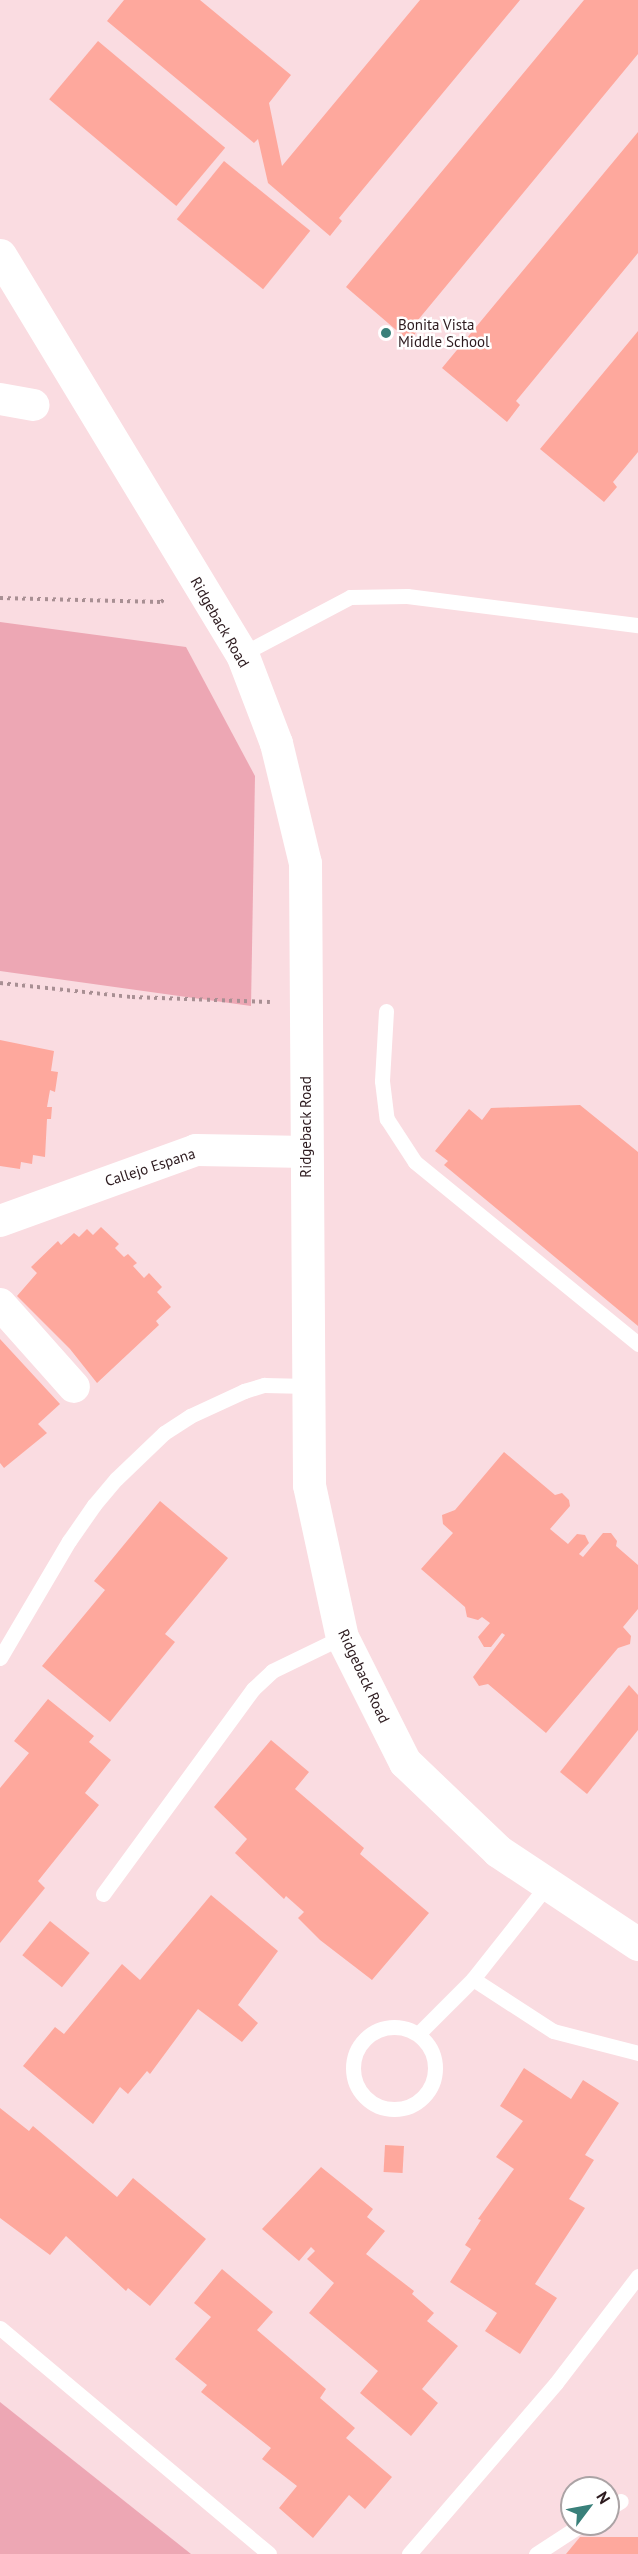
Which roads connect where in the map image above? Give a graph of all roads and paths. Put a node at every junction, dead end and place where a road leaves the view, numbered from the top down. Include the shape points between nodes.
1 (0, 255) edge
2 (0, 399) edge
3 (33, 405) dead end
4 (195, 579) junction
5 (0, 598) edge
6 (638, 625) edge
7 (242, 654) junction
8 (0, 983) edge
9 (307, 1004) junction
10 (386, 1011) dead end
11 (306, 1152) junction
12 (0, 1221) edge
13 (0, 1304) edge
14 (638, 1344) edge
15 (308, 1386) junction
16 (74, 1387) dead end
17 (342, 1637) junction
18 (0, 1658) edge
19 (548, 1884) junction
20 (103, 1894) dead end
21 (638, 1944) edge
22 (473, 1979) junction
23 (418, 2034) junction
24 (638, 2053) edge
25 (638, 2276) edge
26 (0, 2328) edge
27 (564, 2536) edge
28 (269, 2554) edge
29 (409, 2554) edge
30 (536, 2554) edge

1 - 4 street, Ridgeback Road
2 - 3 street
4 - 5 path via 161,602
4 - 7 street, Ridgeback Road
6 - 7 lane via 407,596 350,597
7 - 9 street, Ridgeback Road via 276,743 305,863
8 - 9 path via 132,996
9 - 11 street, Ridgeback Road
10 - 14 lane via 382,1081 387,1119 415,1162
11 - 12 street, Callejo Espana via 196,1150
11 - 15 street, Ridgeback Road
13 - 16 street
15 - 17 street, Ridgeback Road via 309,1485
15 - 18 lane via 264,1385 244,1391 164,1433 94,1505
17 - 19 street, Ridgeback Road via 405,1762 498,1851
17 - 20 lane via 272,1671 253,1689
19 - 21 street, Ridgeback Road
19 - 22 lane
22 - 23 lane
22 - 24 lane via 553,2031
23 - 23 lane via 390,2027 364,2039 356,2050 353,2079 370,2103 394,2110 408,2108 428,2092 436,2067 433,2055
25 - 29 lane via 556,2383
26 - 28 lane
27 - 30 lane

